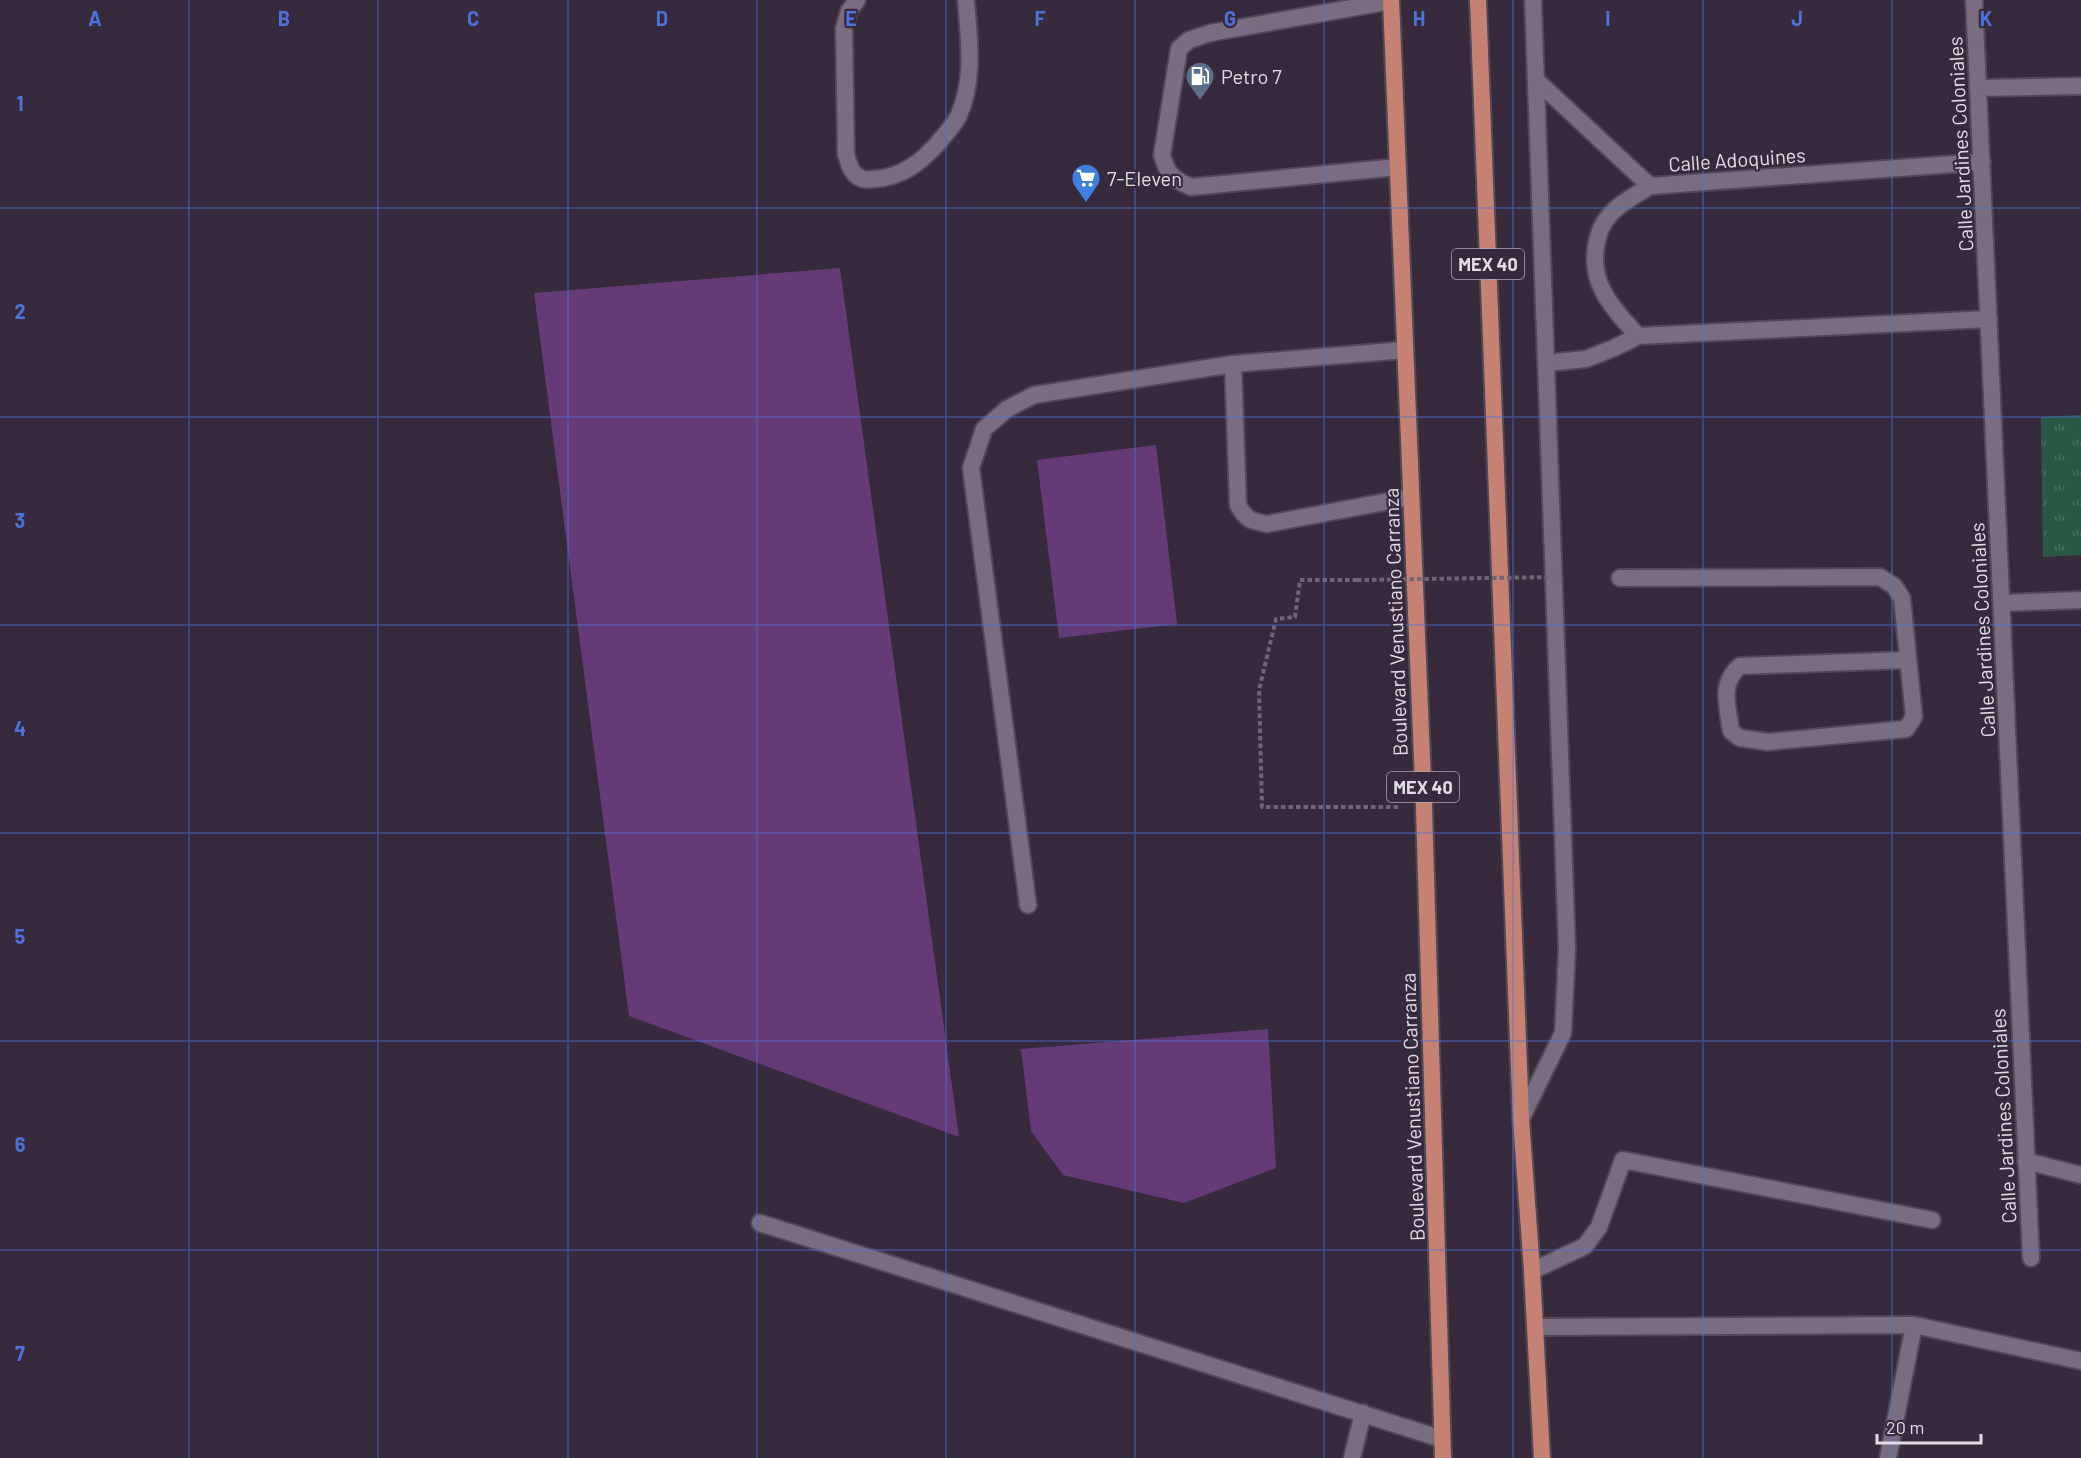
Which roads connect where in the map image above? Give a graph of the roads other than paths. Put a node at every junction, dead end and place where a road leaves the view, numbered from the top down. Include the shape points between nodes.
1 (857, 0) edge
2 (966, 0) edge
3 (1391, 0) edge
4 (1478, 0) edge
5 (1533, 0) edge
6 (1974, 0) edge
7 (1537, 81) junction
8 (2081, 86) edge
9 (1978, 88) junction
10 (1982, 162) junction
11 (1398, 167) junction
12 (1650, 186) junction
13 (1989, 319) junction
14 (1638, 336) junction
15 (1405, 350) junction
16 (1546, 363) junction
17 (1233, 364) junction
18 (1411, 497) junction
19 (1620, 578) dead end
20 (2081, 600) edge
21 (2001, 603) junction
22 (1908, 660) junction
23 (1028, 905) dead end
24 (1521, 1119) junction
25 (2026, 1161) junction
26 (2081, 1175) edge
27 (1932, 1220) dead end
28 (760, 1223) dead end
29 (2031, 1258) dead end
30 (1532, 1271) junction
31 (1914, 1325) junction
32 (1536, 1327) junction
33 (2081, 1361) edge
34 (1363, 1413) junction
35 (1442, 1439) junction
36 (1352, 1458) edge
37 (1443, 1458) edge
38 (1542, 1458) edge
39 (1888, 1458) edge

1 - 2 street via 844,28 846,154 849,166 866,180 889,179 915,166 957,119 967,93 969,72
3 - 11 highway, Boulevard Venustiano Carranza / MEX 40
3 - 11 street via 1189,40 1179,50 1162,155 1167,172 1191,187
4 - 24 highway, MEX 40
5 - 7 street, MEX 40
6 - 9 street, Calle Jardines Coloniales
7 - 12 street, Calle Adoquines
7 - 16 street, MEX 40
8 - 9 street
9 - 10 street, Calle Jardines Coloniales
10 - 12 street, Calle Adoquines
10 - 13 street, Calle Jardines Coloniales
11 - 15 highway, Boulevard Venustiano Carranza / MEX 40
12 - 14 street via 1617,208 1601,226 1594,251 1596,277 1609,303
13 - 14 street
13 - 21 street, Calle Jardines Coloniales
14 - 16 street via 1592,357
15 - 17 street
15 - 18 highway, Boulevard Venustiano Carranza / MEX 40
16 - 24 street, MEX 40 via 1567,949 1563,1033
17 - 18 street via 1238,505 1251,521 1267,524
17 - 23 street via 1034,395 1007,409 984,429 971,468
18 - 35 highway, Boulevard Venustiano Carranza / MEX 40
19 - 22 street via 1880,577 1894,586 1902,598
20 - 21 street
21 - 25 street, Calle Jardines Coloniales
22 - 22 street via 1914,717 1906,729 1768,742 1740,738 1731,731 1726,686 1740,666
24 - 30 highway, MEX 40
25 - 26 street
25 - 29 street, Calle Jardines Coloniales
27 - 30 street via 1623,1160 1599,1227 1585,1246
28 - 34 street
30 - 32 highway, MEX 40
31 - 32 street
31 - 33 street
31 - 39 street
32 - 38 highway, MEX 40
34 - 35 street
34 - 36 street
35 - 37 highway, Boulevard Venustiano Carranza / MEX 40

